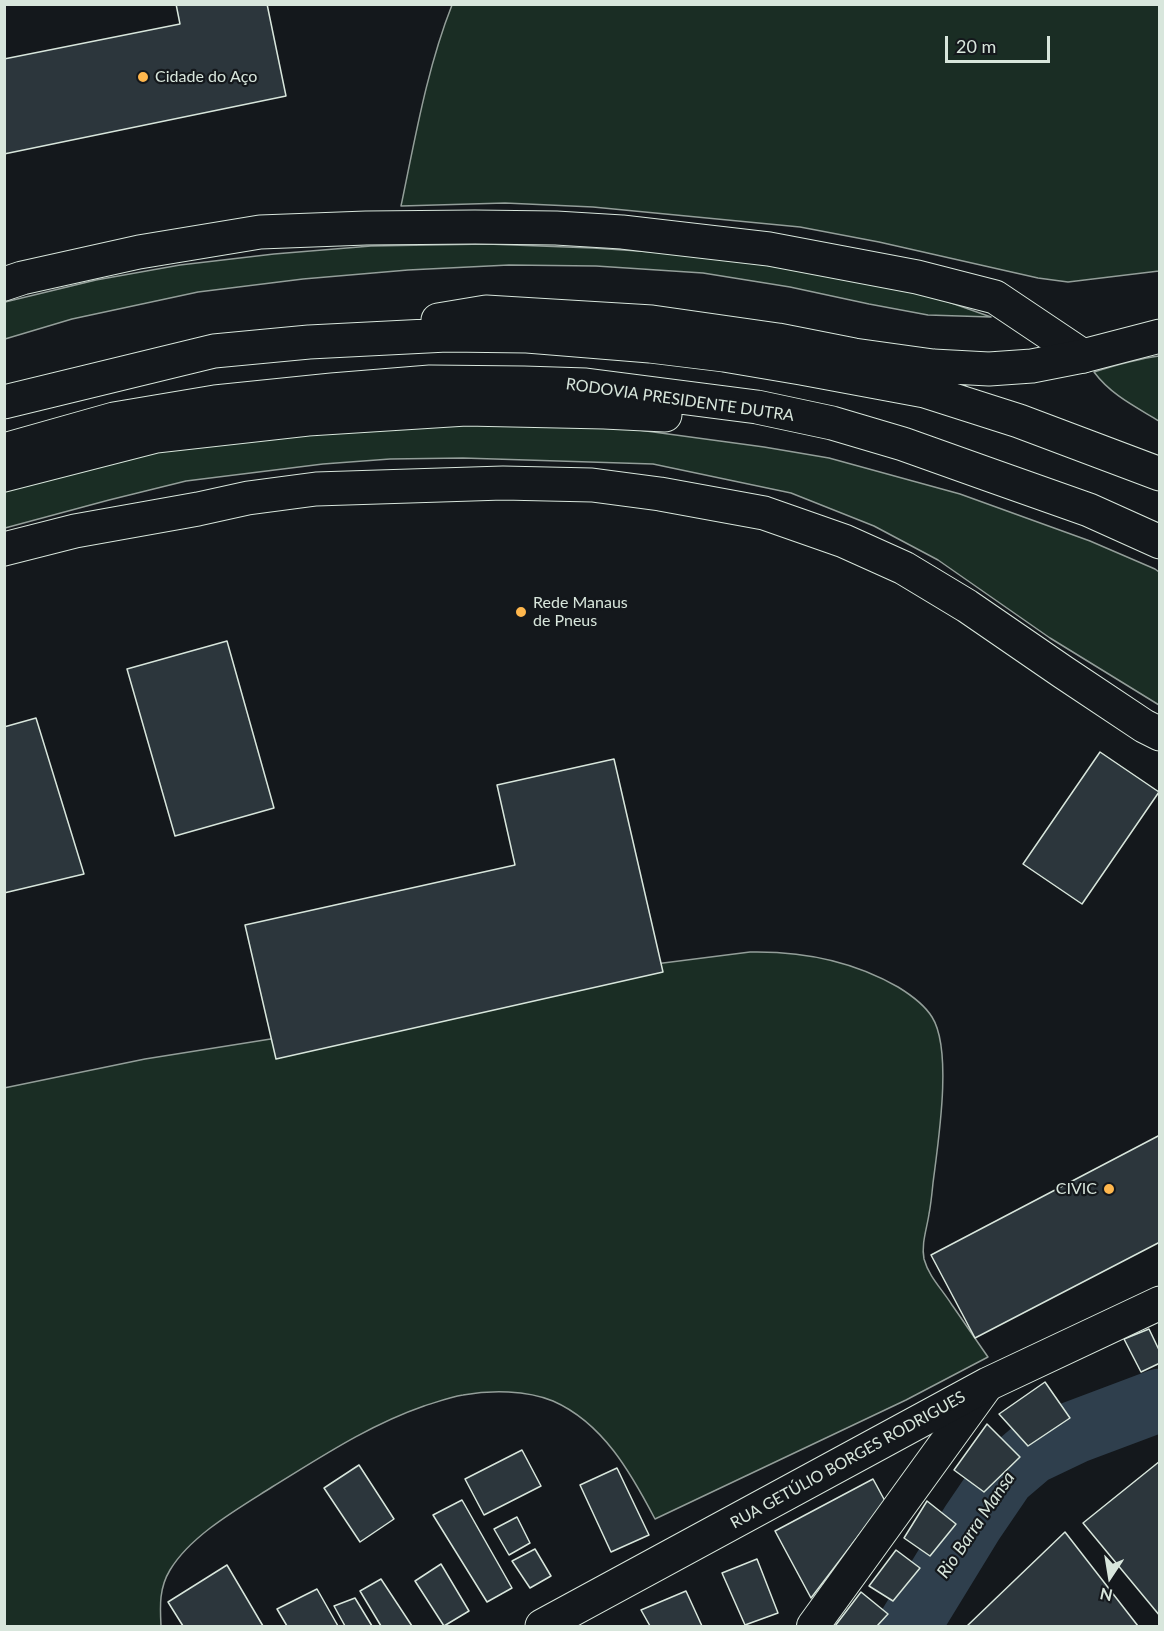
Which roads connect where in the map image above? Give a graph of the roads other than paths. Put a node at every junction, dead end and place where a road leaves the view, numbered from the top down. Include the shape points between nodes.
1 (4, 285) edge
2 (1160, 336) edge
3 (309, 342) junction
4 (1083, 356) junction
5 (4, 402) edge
6 (832, 423) junction
7 (4, 450) edge
8 (1160, 474) edge
9 (4, 475) edge
10 (1160, 542) edge
11 (4, 549) edge
12 (1160, 734) edge
13 (1160, 1304) edge
14 (988, 1384) junction
15 (542, 1626) edge
16 (813, 1626) edge

1 - 4 main road via 140,252 260,232 476,227 611,231 769,249 917,277 995,297
2 - 4 main road
3 - 4 main road via 486,312 652,322 933,366 1022,367
3 - 5 main road via 214,351
3 - 8 main road via 447,335 527,336 724,355 925,391
6 - 7 main road, RODOVIA PRESIDENTE DUTRA via 757,407 586,385 430,382 215,402 114,419
6 - 9 main road via 466,409 308,419 156,436
6 - 10 main road, RODOVIA PRESIDENTE DUTRA via 1067,502
11 - 12 main road via 75,531 316,489 503,483 592,485 660,494 764,513 844,541 904,568
13 - 14 main road, RUA GETÚLIO BORGES RODRIGUES
14 - 15 main road, RUA GETÚLIO BORGES RODRIGUES
14 - 16 street

